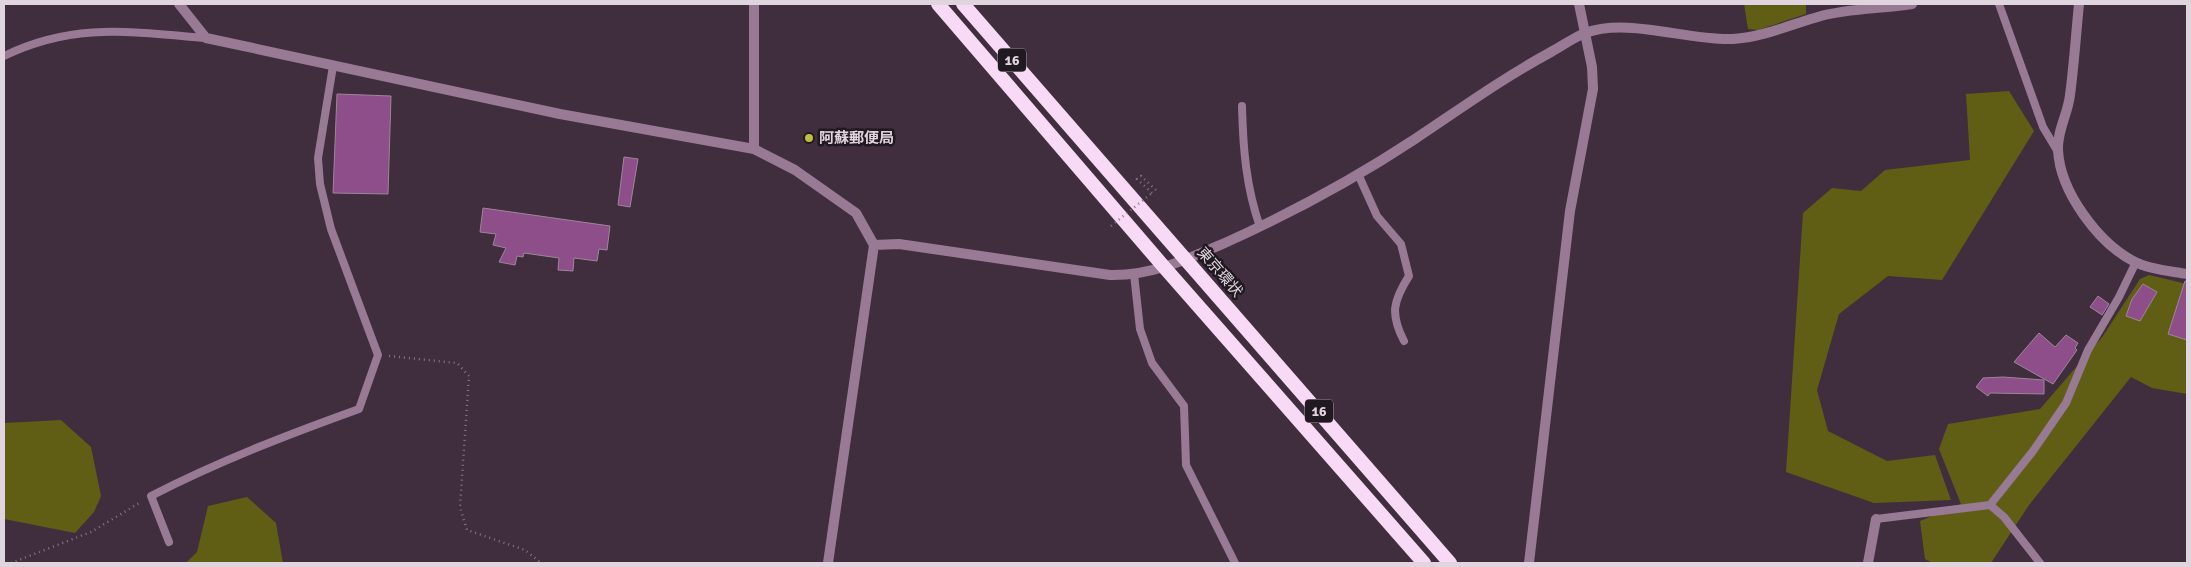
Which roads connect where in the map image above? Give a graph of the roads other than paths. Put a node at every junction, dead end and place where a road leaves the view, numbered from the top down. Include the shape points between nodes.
1 (179, 4) edge
2 (754, 4) edge
3 (938, 4) edge
4 (963, 4) edge
5 (1579, 4) edge
6 (1912, 4) edge
7 (1999, 4) edge
8 (2079, 4) edge
9 (1586, 33) junction
10 (206, 38) junction
11 (4, 56) edge
12 (333, 66) junction
13 (1242, 106) dead end
14 (754, 149) junction
15 (2058, 152) junction
16 (1358, 174) junction
17 (1260, 227) junction
18 (874, 245) junction
19 (1187, 259) junction
20 (2136, 262) junction
21 (1164, 267) junction
22 (1134, 274) junction
23 (2187, 274) edge
24 (1404, 341) dead end
25 (1990, 505) junction
26 (1876, 519) joint
27 (169, 542) dead end
28 (831, 562) edge
29 (1235, 563) edge
30 (1424, 563) edge
31 (1450, 563) edge
32 (1529, 563) edge
33 (1868, 563) edge
34 (2040, 563) edge

1 - 10 street
2 - 14 street
3 - 21 highway, 16
4 - 19 highway, 東京環状 / 16
5 - 9 street
6 - 9 street via 1823,16 1756,36 1734,39 1612,28
7 - 15 lane via 2043,127
8 - 15 street via 2070,97 2058,134
9 - 16 street via 1519,69
9 - 32 street via 1593,89 1570,211
10 - 11 lane via 106,30 61,36 27,45
10 - 12 street
12 - 14 street via 560,114
12 - 27 lane via 318,158 320,184 331,229 378,355 359,409 259,445 151,496
13 - 17 lane via 1244,162 1252,205
14 - 18 street via 803,175 856,213
15 - 20 street via 2066,186 2076,207 2122,253
16 - 17 street
16 - 24 lane via 1377,216 1401,244 1409,276 1399,291 1394,311
17 - 19 street
18 - 22 street via 899,244 1104,274
18 - 28 street
19 - 21 street
19 - 31 highway, 東京環状 / 16
20 - 23 street
20 - 25 lane via 2088,350 2066,403
21 - 22 street
21 - 30 highway, 16
22 - 29 lane via 1140,329 1152,363 1184,406 1186,465
25 - 26 lane
25 - 34 lane via 2004,517
26 - 33 street

